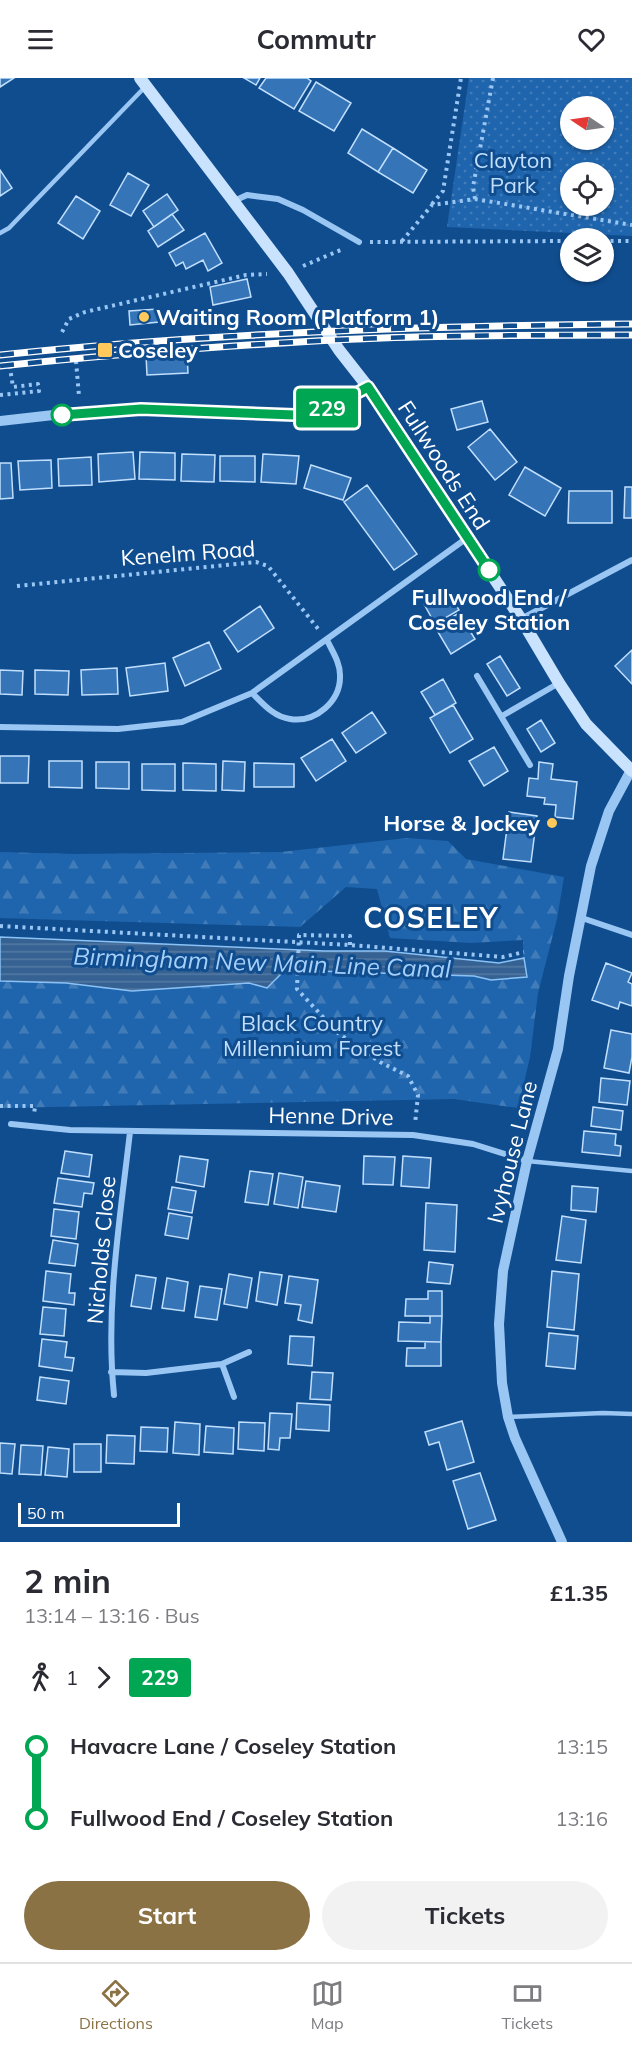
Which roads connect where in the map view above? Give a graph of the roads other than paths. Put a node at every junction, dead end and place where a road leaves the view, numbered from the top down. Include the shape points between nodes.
1 (143, 82) edge
2 (234, 201) junction
3 (0, 233) edge
4 (359, 242) road end
5 (368, 387) junction
6 (0, 421) edge
7 (467, 538) junction
8 (632, 560) edge
9 (521, 619) junction
10 (327, 640) junction
11 (477, 676) dead end
12 (559, 683) junction
13 (252, 693) junction
14 (502, 716) junction
15 (0, 727) edge
16 (530, 765) dead end
17 (631, 771) edge
18 (582, 918) junction
19 (632, 935) edge
20 (11, 1124) dead end
21 (130, 1131) junction
22 (527, 1161) junction
23 (632, 1172) edge
24 (249, 1352) dead end
25 (222, 1364) junction
26 (111, 1372) junction
27 (114, 1395) dead end
28 (234, 1396) dead end
29 (632, 1414) edge
30 (508, 1418) junction
31 (562, 1542) edge

1 - 2 main road, Fullwoods End
1 - 3 lane via 9,228
2 - 4 street via 247,195 278,199
2 - 5 main road, Fullwoods End
5 - 6 street via 328,408 295,415 141,409
5 - 7 main road, Fullwoods End
7 - 9 main road, Fullwoods End
7 - 10 street
8 - 9 street
9 - 12 main road, Fullwoods End
10 - 13 street
10 - 13 street via 338,664 339,688 316,715 290,719 268,709
11 - 14 street
12 - 14 street
12 - 17 main road, Fullwoods End via 586,724
13 - 15 street via 182,722 118,729
14 - 16 street
17 - 18 street, Ivyhouse Lane via 606,822 591,866
18 - 19 street
18 - 22 street, Ivyhouse Lane via 558,1049
20 - 21 street, Henne Drive
21 - 22 street, Henne Drive via 413,1134 473,1144
21 - 26 street, Nicholds Close via 111,1312
22 - 23 lane
22 - 30 street, Ivyhouse Lane via 503,1271 500,1303 502,1383
24 - 25 street
25 - 26 street via 146,1373
25 - 28 street
26 - 27 street, Nicholds Close
29 - 30 lane
30 - 31 street, Ivyhouse Lane

